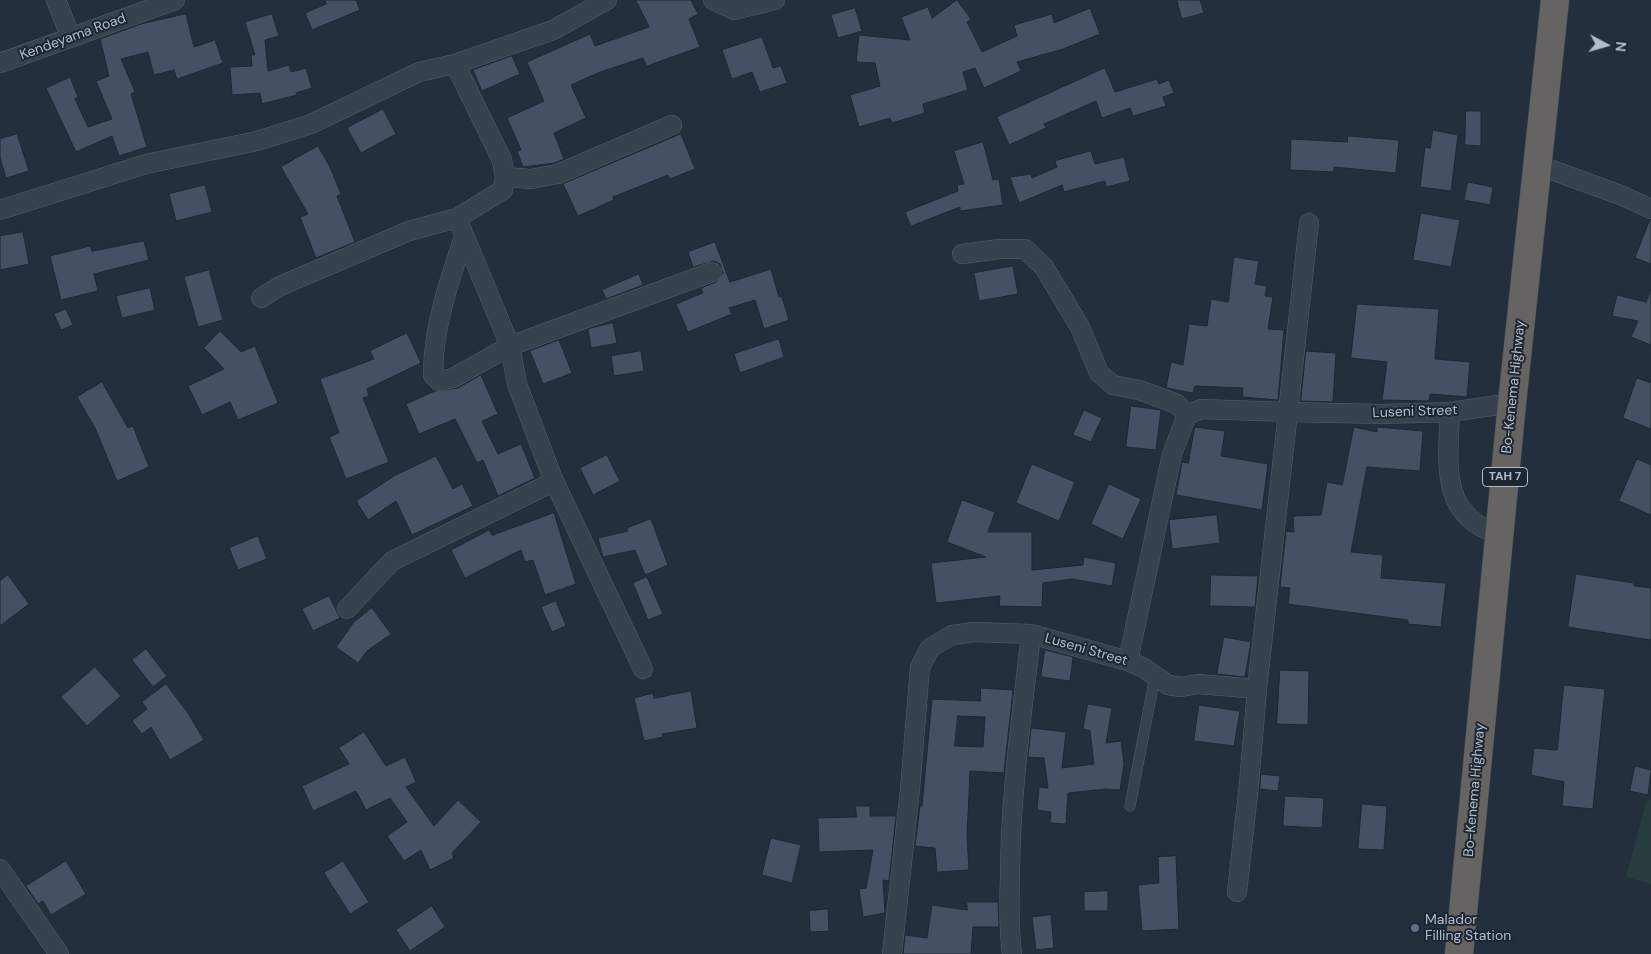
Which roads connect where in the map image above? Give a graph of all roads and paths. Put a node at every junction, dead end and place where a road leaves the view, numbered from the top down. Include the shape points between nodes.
1 (56, 0) edge
2 (175, 0) edge
3 (607, 0) edge
4 (713, 0) edge
5 (775, 0) edge
6 (1555, 0) edge
7 (71, 38) junction
8 (0, 63) edge
9 (455, 64) junction
10 (672, 124) dead end
11 (1538, 165) junction
12 (505, 177) junction
13 (1651, 209) edge
14 (0, 210) edge
15 (457, 218) junction
16 (1310, 223) dead end
17 (464, 237) junction
18 (962, 254) dead end
19 (712, 272) dead end
20 (261, 298) dead end
21 (510, 346) junction
22 (1512, 404) junction
23 (1288, 412) junction
24 (1450, 412) junction
25 (1187, 415) junction
26 (553, 479) junction
27 (1499, 534) junction
28 (347, 609) dead end
29 (1031, 634) junction
30 (1128, 660) junction
31 (643, 669) dead end
32 (1155, 676) junction
33 (1256, 689) junction
34 (1130, 806) dead end
35 (0, 869) edge
36 (1237, 892) dead end
37 (59, 954) edge
38 (892, 954) edge
39 (1012, 954) edge
40 (1459, 954) edge

1 - 7 street
2 - 7 street, Kendeyama Road
3 - 9 street via 553,30
4 - 5 street via 734,10
6 - 11 highway, Bo-Kenema Highway / TAH 7
7 - 8 street, Kendeyama Road
9 - 12 street via 502,160
9 - 14 street via 419,72 311,124 258,141 146,164
10 - 12 street via 558,174 531,179
11 - 13 street
11 - 22 highway, Bo-Kenema Highway / TAH 7
12 - 15 street via 503,190
15 - 17 street
15 - 20 street via 409,231 280,286
16 - 23 street
17 - 21 street
17 - 21 street via 447,286 433,375 439,381 453,378
18 - 25 street via 1000,248 1024,249 1044,267 1080,327 1099,373 1113,385 1139,390 1177,404
19 - 21 street
21 - 26 street via 517,384
22 - 24 street, Luseni Street
22 - 27 highway, Bo-Kenema Highway / TAH 7
23 - 24 street, Luseni Street
23 - 25 street, Luseni Street via 1201,409
23 - 33 street
24 - 27 street via 1448,464 1453,498 1470,521
25 - 30 street via 1172,454
26 - 28 street via 545,486 392,561
26 - 31 street
27 - 40 highway, Bo-Kenema Highway / TAH 7
29 - 30 street, Luseni Street
29 - 38 street, Luseni Street via 974,632 952,635 930,648 920,667
29 - 39 street via 1010,845 1009,932
30 - 32 street, Luseni Street
32 - 33 street, Luseni Street via 1168,685 1181,687 1198,684
32 - 34 lane
33 - 36 street
35 - 37 street

